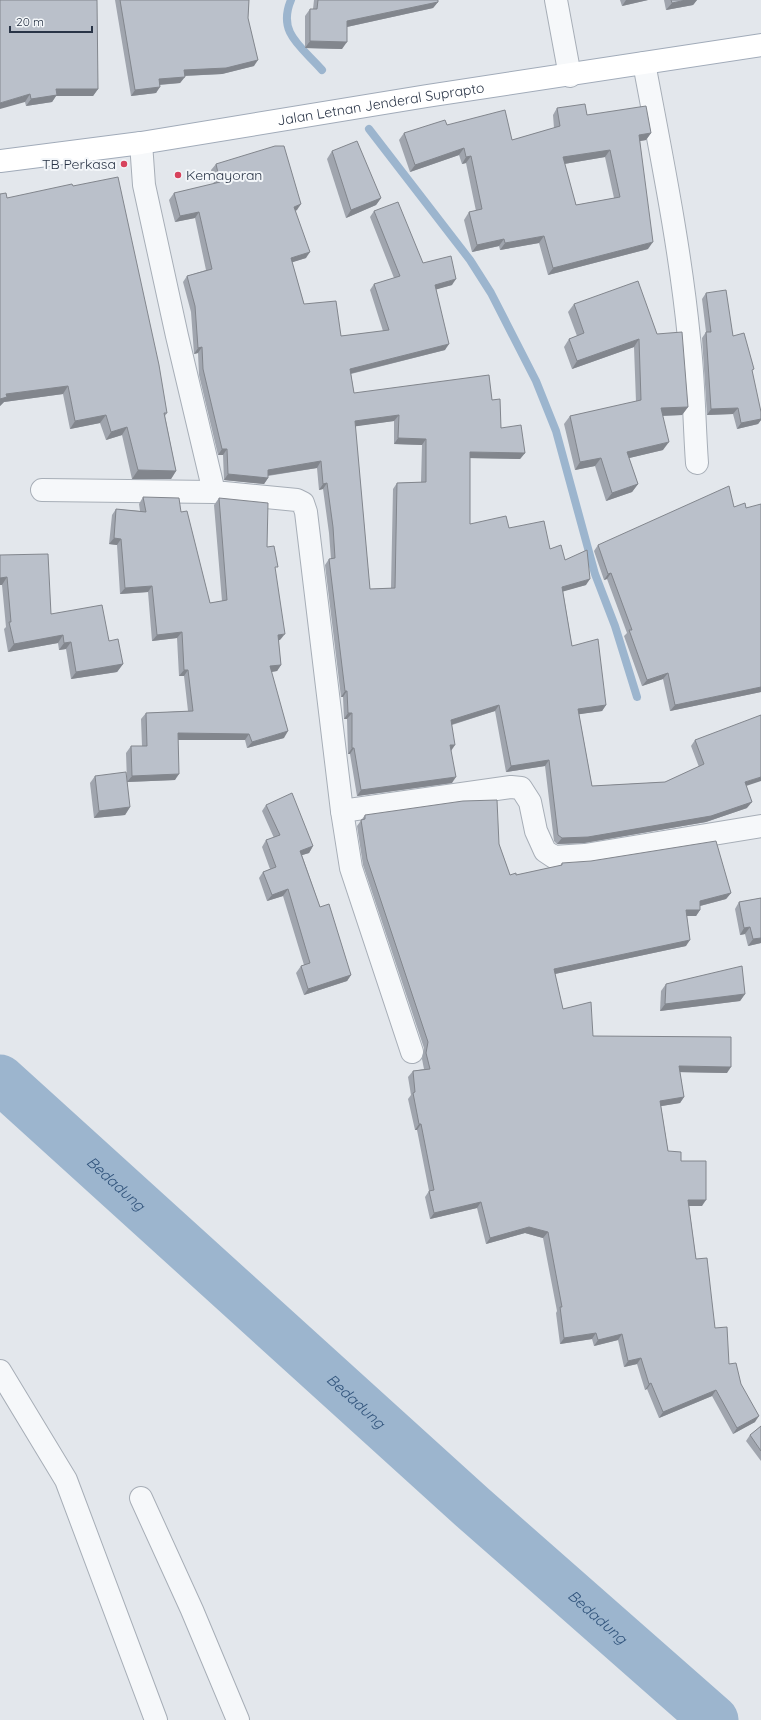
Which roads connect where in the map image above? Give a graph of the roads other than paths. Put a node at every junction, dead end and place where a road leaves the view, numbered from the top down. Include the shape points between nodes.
1 (556, 0) edge
2 (761, 45) edge
3 (644, 63) junction
4 (570, 76) junction
5 (141, 143) junction
6 (0, 161) edge
7 (697, 463) dead end
8 (42, 490) dead end
9 (214, 492) junction
10 (342, 811) junction
11 (761, 826) edge
12 (412, 1052) dead end
13 (0, 1371) edge
14 (141, 1498) dead end
15 (156, 1720) edge
16 (238, 1720) edge

1 - 4 street
2 - 3 main road, Jalan Letnan Jenderal Suprapto
3 - 4 main road, Jalan Letnan Jenderal Suprapto
3 - 7 street via 680,262 689,339
4 - 5 main road, Jalan Letnan Jenderal Suprapto via 427,96
5 - 6 main road, Jalan Letnan Jenderal Suprapto
5 - 9 street via 144,185
8 - 9 street
9 - 10 street via 297,500 303,503
10 - 11 street via 521,788 530,802 536,831 545,851 554,857 585,855
10 - 12 street via 351,868
13 - 15 street via 66,1480
14 - 16 street

